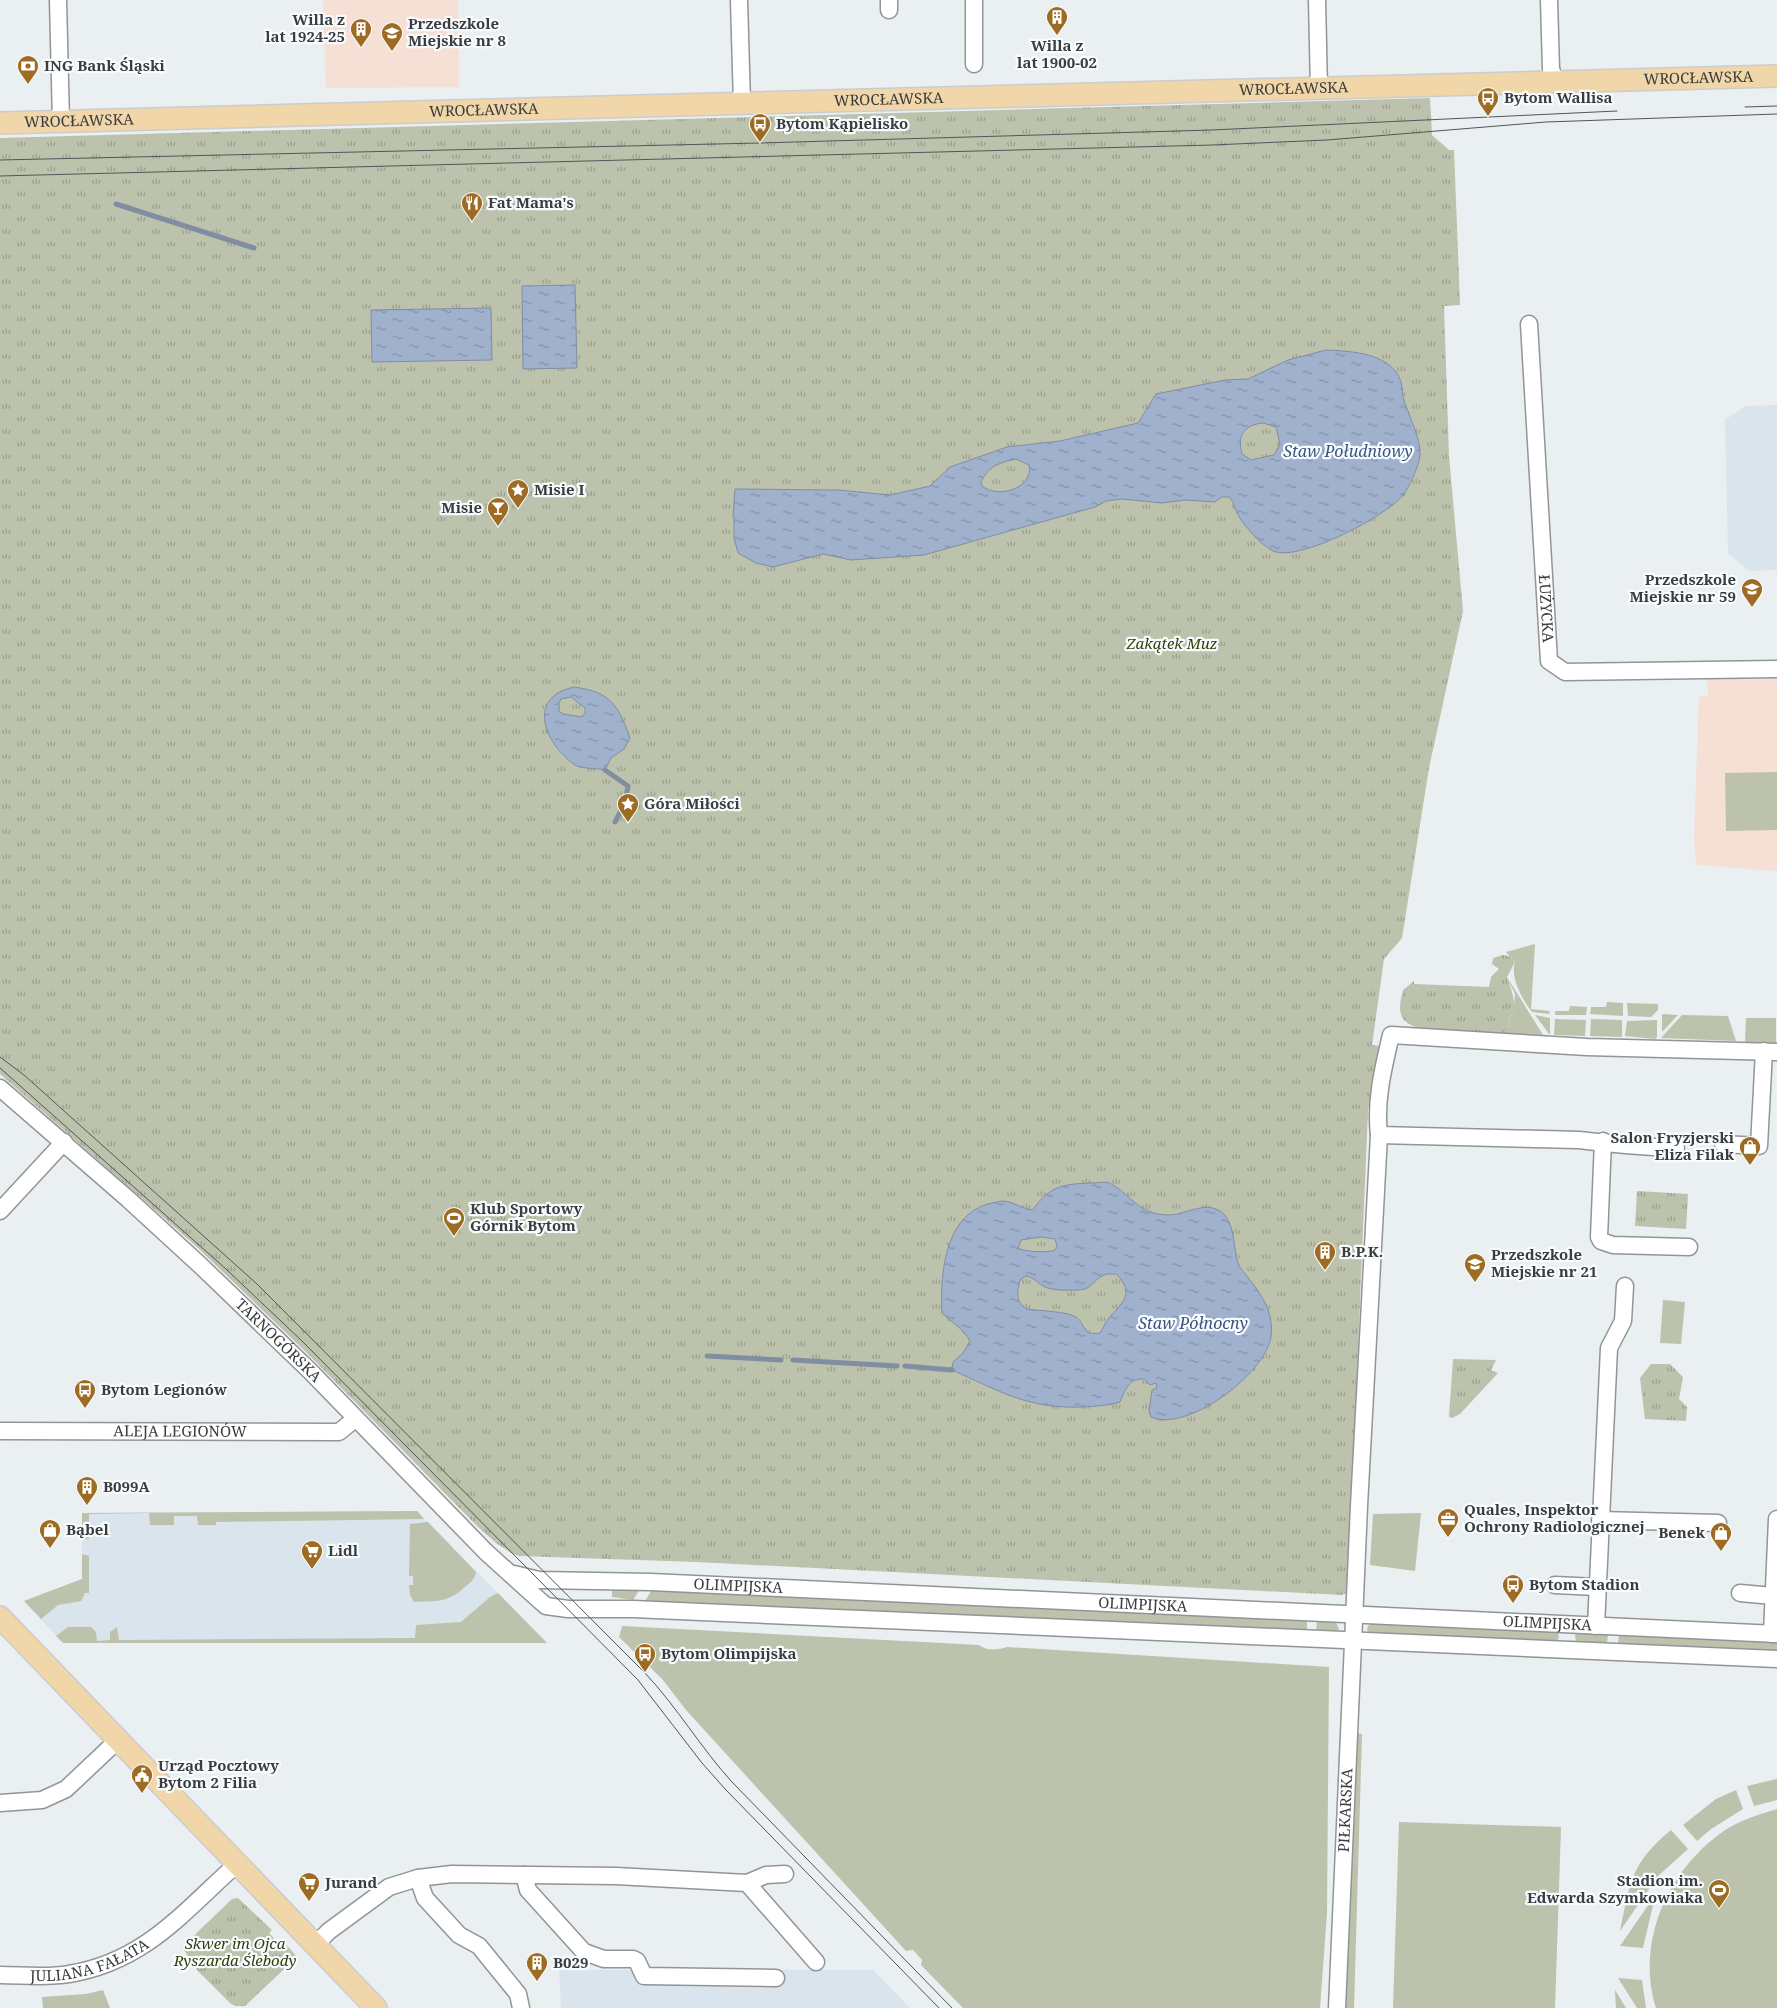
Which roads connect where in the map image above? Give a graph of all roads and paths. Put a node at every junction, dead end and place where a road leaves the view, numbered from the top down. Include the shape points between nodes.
1 (58, 0) edge
2 (739, 0) edge
3 (974, 0) edge
4 (1317, 0) edge
5 (1549, 0) edge
6 (974, 64) dead end
7 (1777, 76) edge
8 (1556, 82) junction
9 (1319, 89) junction
10 (742, 104) junction
11 (61, 122) junction
12 (0, 124) edge
13 (1529, 324) dead end
14 (1777, 669) edge
15 (1770, 1051) edge
16 (0, 1088) edge
17 (1379, 1136) junction
18 (1603, 1141) junction
19 (64, 1142) junction
20 (1723, 1144) dead end
21 (1676, 1148) dead end
22 (0, 1211) edge
23 (1689, 1247) dead end
24 (1626, 1286) dead end
25 (355, 1419) junction
26 (0, 1431) edge
27 (1777, 1519) edge
28 (1600, 1520) junction
29 (1718, 1523) dead end
30 (1777, 1526) edge
31 (510, 1572) junction
32 (1555, 1586) dead end
33 (1596, 1587) junction
34 (1740, 1593) dead end
35 (1773, 1596) junction
36 (546, 1606) joint
37 (1354, 1614) junction
38 (0, 1617) edge
39 (1566, 1625) junction
40 (1596, 1626) junction
41 (1774, 1634) edge
42 (1353, 1641) junction
43 (1565, 1650) junction
44 (1777, 1659) edge
45 (119, 1739) junction
46 (0, 1803) edge
47 (238, 1863) junction
48 (524, 1874) junction
49 (785, 1874) dead end
50 (418, 1878) junction
51 (747, 1882) junction
52 (316, 1944) junction
53 (816, 1962) dead end
54 (0, 1975) edge
55 (776, 1978) dead end
56 (376, 2008) edge
57 (521, 2008) edge
58 (1337, 2008) edge

1 - 11 street
2 - 10 street
3 - 6 street
4 - 9 street
5 - 8 street via 1551,69
7 - 8 main road, WROCŁAWSKA
8 - 9 main road, WROCŁAWSKA
9 - 10 main road, WROCŁAWSKA
10 - 11 main road, WROCŁAWSKA
11 - 12 main road, WROCŁAWSKA
13 - 14 street, ŁUŻYCKA via 1549,661 1565,672
15 - 17 street, PIŁKARSKA via 1586,1047 1391,1035 1376,1112
15 - 20 street via 1759,1146
16 - 19 street, TARNOGÓRSKA
17 - 18 street
17 - 37 street, PIŁKARSKA
18 - 21 street via 1622,1146
18 - 23 street via 1601,1241
19 - 22 street
19 - 25 street, TARNOGÓRSKA via 201,1266
24 - 28 street via 1623,1321 1609,1348
25 - 26 street, ALEJA LEGIONÓW via 339,1432
25 - 31 street, TARNOGÓRSKA via 486,1552
27 - 30 street
28 - 29 street
28 - 33 street
30 - 35 street
31 - 36 street, TARNOGÓRSKA
31 - 37 street, OLIMPIJSKA via 539,1580
32 - 33 street
33 - 40 street
34 - 35 street
35 - 41 street
36 - 42 street, OLIMPIJSKA
37 - 39 street, OLIMPIJSKA
37 - 42 street, PIŁKARSKA
38 - 45 main road
39 - 40 street, OLIMPIJSKA
39 - 43 street
40 - 41 street, OLIMPIJSKA
42 - 43 street, OLIMPIJSKA
42 - 58 street, PIŁKARSKA
43 - 44 street, OLIMPIJSKA
45 - 46 street via 66,1789 42,1800
45 - 47 main road
47 - 52 main road
47 - 54 street, JULIANA FAŁATA via 161,1934 121,1960 67,1975
48 - 50 street via 452,1874
48 - 51 street
48 - 55 street via 528,1890 584,1952 592,1956 633,1959 644,1976
49 - 51 street via 766,1875
50 - 52 street via 389,1887
50 - 57 street via 425,1898 459,1935 479,1946 518,1994
51 - 53 street
52 - 56 main road

